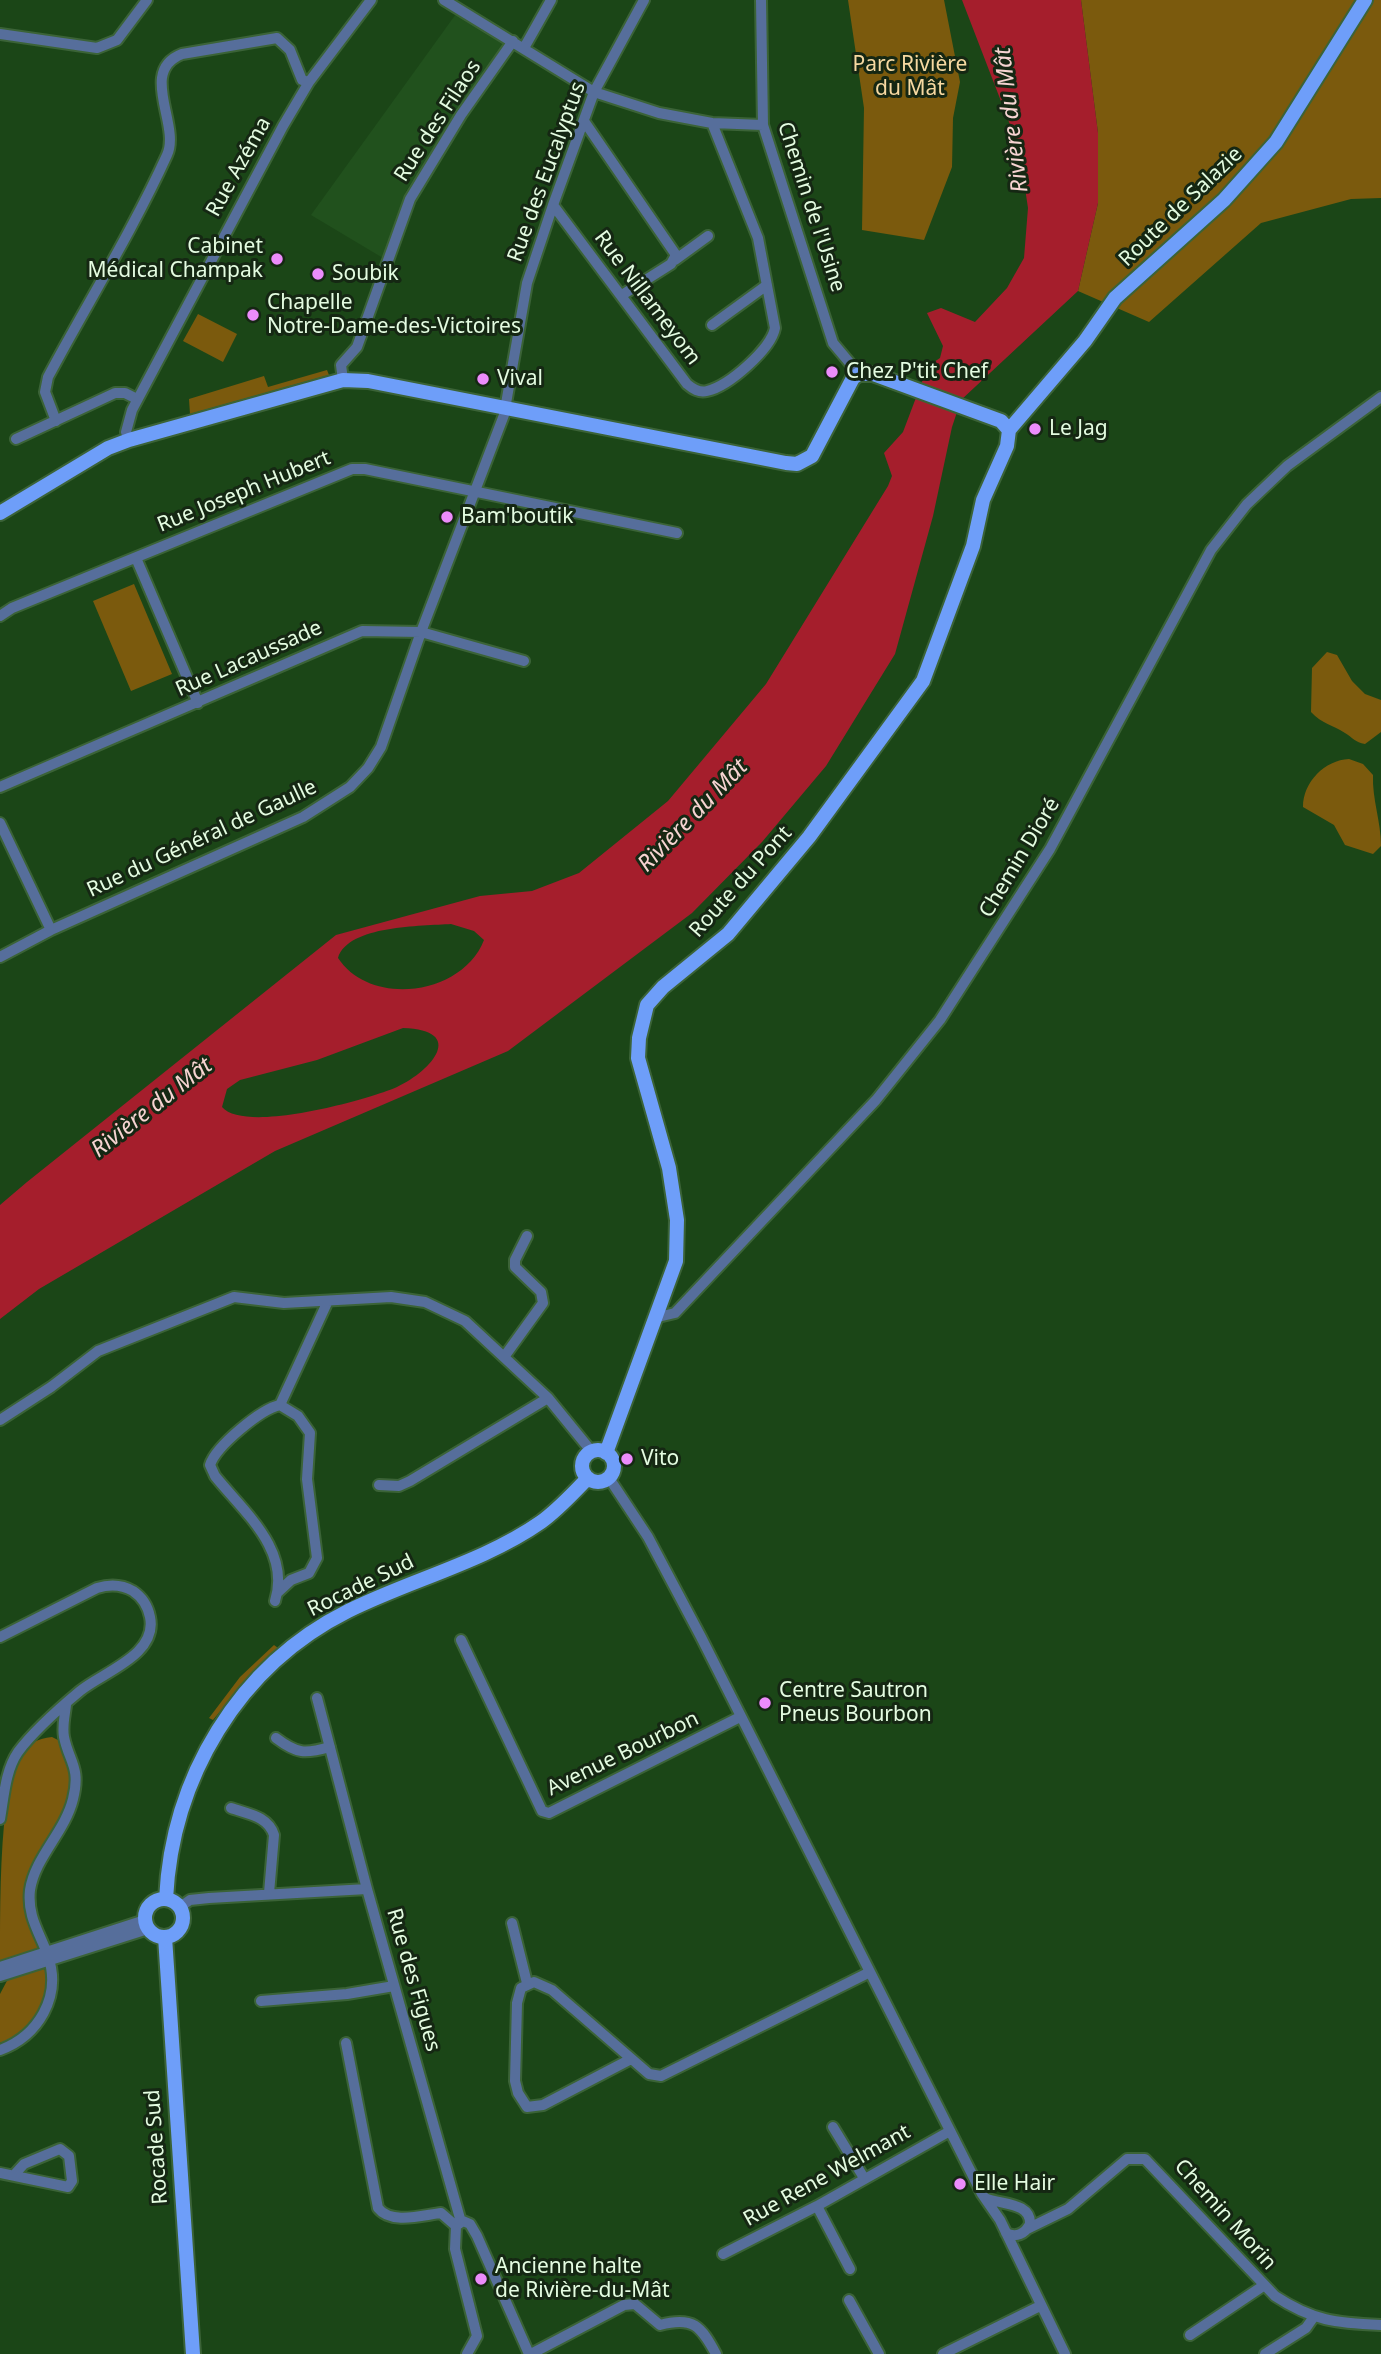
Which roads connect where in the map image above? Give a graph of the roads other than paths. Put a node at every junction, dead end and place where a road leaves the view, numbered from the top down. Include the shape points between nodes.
1 (147, 0) edge
2 (371, 0) edge
3 (444, 0) edge
4 (551, 0) edge
5 (644, 0) edge
6 (761, 0) edge
7 (1365, 0) edge
8 (0, 34) edge
9 (513, 41) junction
10 (524, 48) junction
11 (309, 82) junction
12 (594, 92) junction
13 (584, 121) junction
14 (712, 123) junction
15 (763, 125) junction
16 (553, 205) junction
17 (708, 236) dead end
18 (675, 260) junction
19 (767, 285) junction
20 (622, 295) junction
21 (712, 325) dead end
22 (859, 374) junction
23 (343, 380) junction
24 (1381, 397) edge
25 (137, 399) junction
26 (506, 409) junction
27 (56, 421) junction
28 (1005, 426) junction
29 (16, 439) dead end
30 (129, 440) junction
31 (475, 491) junction
32 (0, 513) edge
33 (677, 533) dead end
34 (136, 558) junction
35 (0, 616) edge
36 (421, 632) junction
37 (524, 661) dead end
38 (198, 703) junction
39 (0, 787) edge
40 (0, 823) edge
41 (51, 930) junction
42 (0, 957) edge
43 (527, 1236) dead end
44 (327, 1303) junction
45 (658, 1317) junction
46 (504, 1357) junction
47 (548, 1398) junction
48 (280, 1405) junction
49 (0, 1420) edge
50 (599, 1453) junction
51 (587, 1478) junction
52 (609, 1478) junction
53 (379, 1485) dead end
54 (0, 1637) edge
55 (461, 1640) dead end
56 (317, 1698) dead end
57 (66, 1705) junction
58 (740, 1717) junction
59 (38, 1733) junction
60 (64, 1738) junction
61 (276, 1738) dead end
62 (330, 1746) junction
63 (231, 1808) dead end
64 (0, 1819) edge
65 (367, 1889) junction
66 (269, 1894) junction
67 (166, 1899) junction
68 (180, 1907) junction
69 (512, 1923) dead end
70 (146, 1924) junction
71 (165, 1937) junction
72 (48, 1956) junction
73 (0, 1967) edge
74 (870, 1972) junction
75 (0, 1976) edge
76 (527, 1983) junction
77 (394, 1986) junction
78 (261, 2001) dead end
79 (346, 2043) dead end
80 (0, 2050) edge
81 (631, 2059) junction
82 (834, 2127) dead end
83 (950, 2131) junction
84 (0, 2173) edge
85 (14, 2175) junction
86 (864, 2178) junction
87 (985, 2198) junction
88 (817, 2206) junction
89 (1012, 2206) junction
90 (1028, 2213) junction
91 (1055, 2217) junction
92 (1000, 2220) junction
93 (458, 2224) junction
94 (1025, 2231) junction
95 (1006, 2232) junction
96 (1016, 2253) junction
97 (723, 2255) dead end
98 (850, 2269) dead end
99 (1264, 2286) junction
100 (849, 2300) dead end
101 (1040, 2306) junction
102 (1313, 2318) junction
103 (1381, 2325) edge
104 (1190, 2335) dead end
105 (470, 2353) edge
106 (192, 2354) edge
107 (530, 2354) edge
108 (716, 2354) edge
109 (879, 2354) edge
110 (943, 2354) edge
111 (1065, 2354) edge
112 (1265, 2354) edge

1 - 8 street via 117,40 97,48
2 - 11 street, Rue Azéma
3 - 9 street
4 - 10 street
5 - 12 street, Rue des Eucalyptus
6 - 15 street, Chemin de l'Usine
7 - 28 main road, Route de Salazie via 1276,142 1224,200 1115,298 1085,341
9 - 10 street
9 - 23 street, Rue des Filaos via 410,200 356,347 341,365
10 - 12 street
11 - 25 street, Rue Azéma
11 - 27 street via 302,80 290,50 277,38 182,54 171,61 160,85 171,142 48,377 45,392
12 - 13 street, Rue des Eucalyptus
12 - 14 street via 659,113
13 - 16 street, Rue des Eucalyptus
13 - 18 street via 675,250
14 - 15 street
14 - 19 street, Rue Nillameyom via 758,238
15 - 22 street, Chemin de l'Usine via 833,343
16 - 20 street, Rue Nillameyom
16 - 26 street, Rue des Eucalyptus via 527,283
17 - 18 street
18 - 20 street
19 - 20 street, Rue Nillameyom via 775,328 772,341 764,352 706,392 687,384
19 - 21 street, Rue Nillameyom
22 - 26 main road via 812,456 797,464
22 - 28 main road via 885,378
23 - 26 main road
23 - 30 main road
24 - 45 street, Chemin Dioré via 1287,466 1240,513 1211,550 1050,849 940,1020 876,1100 675,1313
25 - 27 street via 115,393
25 - 30 street, Rue Azéma via 128,422
26 - 31 street, Rue du Général de Gaulle
27 - 29 street
28 - 45 main road, Route du Pont via 1007,446 983,500 973,546 923,681 808,837 729,934 663,986 647,1005 638,1058 669,1168 677,1220 677,1261
30 - 32 main road
31 - 33 street, Rue Joseph Hubert
31 - 34 street, Rue Joseph Hubert via 352,470
31 - 36 street, Rue du Général de Gaulle
34 - 35 street, Rue Joseph Hubert
34 - 38 street
36 - 37 street, Rue Lacaussade
36 - 38 street, Rue Lacaussade via 362,631
36 - 41 street, Rue du Général de Gaulle via 381,747 350,787 303,817
38 - 39 street, Rue Lacaussade
40 - 41 street
41 - 42 street, Rue du Général de Gaulle
43 - 46 street via 515,1267 541,1292 543,1303
44 - 46 street via 391,1297 425,1302 459,1317
44 - 48 street
44 - 49 street via 228,1298 98,1351
45 - 50 main road, Route du Pont
46 - 47 street
47 - 50 street
47 - 53 street via 411,1481
48 - 48 street via 258,1415 210,1465 270,1542 279,1569 276,1597 291,1580 309,1573 317,1558 307,1479 310,1433 298,1416
50 - 51 main road via 583,1465
50 - 52 main road via 614,1464
51 - 52 main road via 597,1482
51 - 67 main road, Rocade Sud via 538,1524 347,1612 268,1667 220,1725 196,1769 176,1827
52 - 58 street via 648,1537
54 - 57 street via 108,1584 121,1586 143,1600 151,1622 141,1648
55 - 58 street, Avenue Bourbon via 542,1811 549,1813
56 - 62 street, Rue des Figues
57 - 59 street
57 - 60 street
58 - 74 street
59 - 60 street
59 - 64 street via 12,1762
60 - 72 street via 74,1760 74,1798 30,1888 32,1920
61 - 62 street via 304,1754
62 - 65 street, Rue des Figues
63 - 66 street via 265,1820 271,1827
65 - 66 street
65 - 77 street, Rue des Figues
66 - 68 street via 199,1899
67 - 68 main road
67 - 70 main road via 148,1907
68 - 71 main road via 184,1918 180,1929
69 - 76 street
70 - 71 main road
70 - 72 street
71 - 106 main road, Rocade Sud
72 - 73 street
72 - 75 street
72 - 80 street via 52,1983 48,2005 22,2040
74 - 81 street via 661,2076 649,2074
74 - 83 street
76 - 81 street via 552,1990
76 - 81 street via 516,2003 515,2081 527,2106 542,2105
77 - 78 street
77 - 93 street, Rue des Figues
79 - 93 street via 378,2208 398,2217 441,2213
82 - 86 street
83 - 86 street, Rue Rene Welmant
83 - 87 street
84 - 85 street
85 - 85 street via 62,2188 72,2181 69,2156 62,2150 24,2164
86 - 88 street, Rue Rene Welmant
87 - 89 street
87 - 92 street
88 - 97 street, Rue Rene Welmant
88 - 98 street
89 - 90 street
89 - 92 street via 1003,2211
90 - 91 street
90 - 94 street
91 - 94 street, Chemin Morin
91 - 99 street, Chemin Morin via 1127,2159 1145,2159
92 - 95 street
93 - 105 street via 455,2249 477,2336
93 - 107 street via 470,2224 477,2236
94 - 95 street
94 - 96 street
95 - 96 street
96 - 101 street
99 - 102 street, Chemin Morin
99 - 104 street
100 - 109 street
101 - 110 street
101 - 111 street
102 - 103 street, Chemin Morin
102 - 112 street via 1306,2328
107 - 108 street via 624,2305 635,2304 660,2325 689,2322 704,2331

